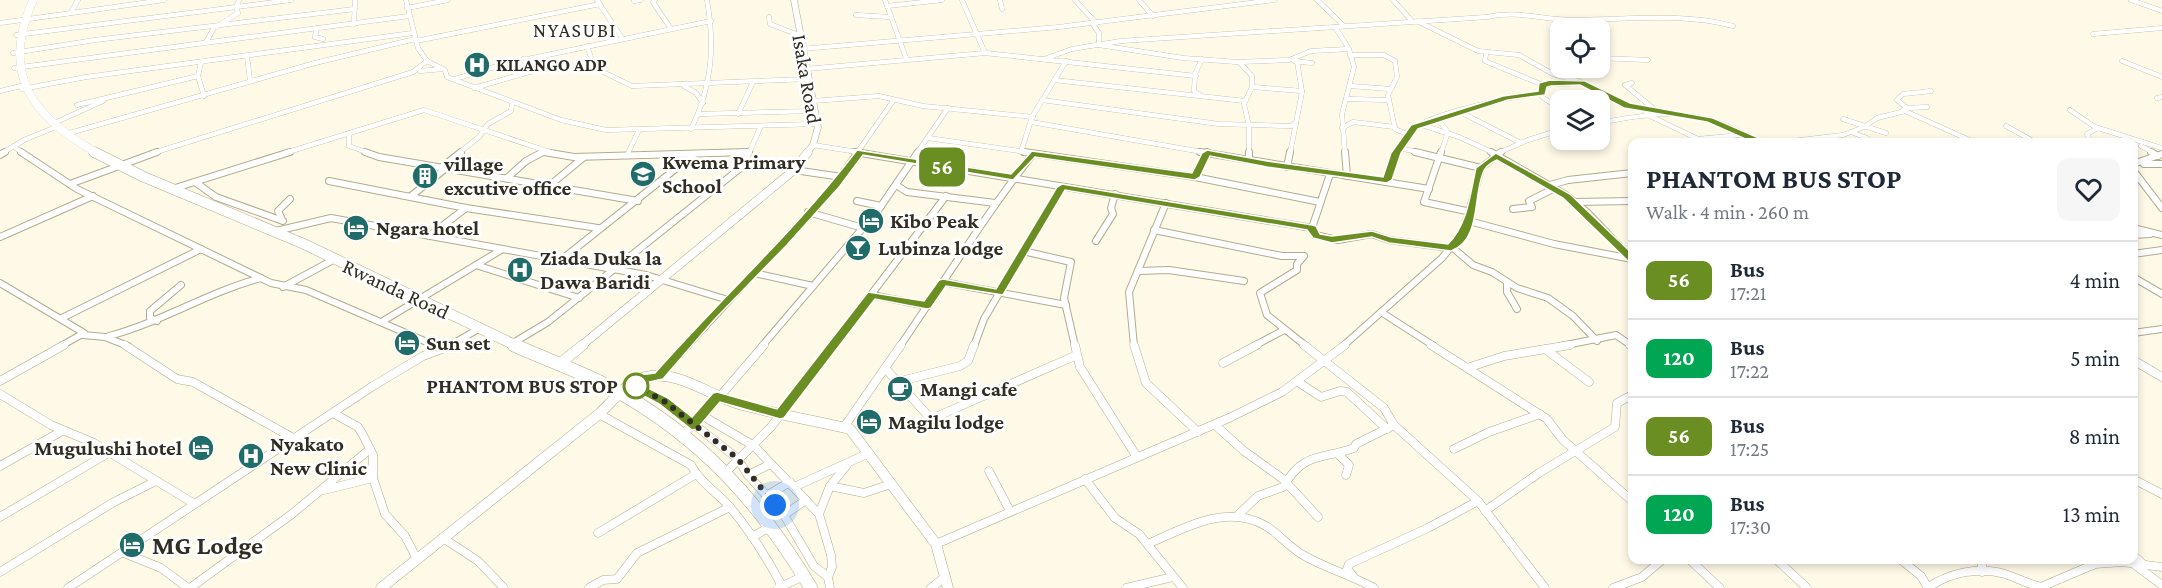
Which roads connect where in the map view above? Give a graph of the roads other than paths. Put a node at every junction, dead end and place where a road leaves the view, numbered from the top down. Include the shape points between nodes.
1 (33, 0) edge
2 (78, 0) edge
3 (119, 0) edge
4 (164, 0) edge
5 (239, 0) edge
6 (291, 0) edge
7 (356, 0) edge
8 (406, 0) edge
9 (448, 0) edge
10 (641, 0) edge
11 (655, 0) edge
12 (707, 0) edge
13 (794, 0) edge
14 (885, 0) edge
15 (942, 0) edge
16 (962, 0) edge
17 (1000, 0) edge
18 (1075, 0) edge
19 (1139, 0) edge
20 (1274, 0) edge
21 (1317, 0) edge
22 (1393, 0) edge
23 (2131, 0) edge
24 (634, 1) edge
25 (599, 2) edge
26 (115, 6) junction
27 (887, 6) junction
28 (236, 7) junction
29 (407, 8) junction
30 (355, 9) junction
31 (1002, 9) dead end
32 (2161, 9) edge
33 (71, 12) junction
34 (856, 15) dead end
35 (410, 16) junction
36 (1153, 16) junction
37 (768, 17) dead end
38 (890, 17) junction
39 (21, 19) junction
40 (711, 21) junction
41 (1414, 21) junction
42 (0, 23) edge
43 (1094, 23) junction
44 (354, 24) junction
45 (219, 25) junction
46 (1344, 26) junction
47 (1733, 26) dead end
48 (1335, 27) junction
49 (317, 28) junction
50 (671, 28) junction
51 (2162, 28) edge
52 (975, 33) junction
53 (2093, 34) dead end
54 (16, 35) junction
55 (799, 35) junction
56 (415, 38) junction
57 (622, 38) junction
58 (323, 39) dead end
59 (899, 40) junction
60 (206, 42) junction
61 (1100, 45) junction
62 (587, 46) junction
63 (801, 49) junction
64 (1349, 52) junction
65 (13, 53) junction
66 (985, 53) junction
67 (1486, 54) junction
68 (247, 56) junction
69 (906, 58) junction
70 (1610, 58) edge
71 (523, 59) junction
72 (1044, 59) junction
73 (1202, 59) junction
74 (1287, 60) junction
75 (1648, 60) dead end
76 (427, 61) junction
77 (1066, 61) junction
78 (1296, 61) junction
79 (2122, 61) dead end
80 (201, 62) junction
81 (1237, 62) junction
82 (1312, 63) dead end
83 (14, 68) junction
84 (444, 69) junction
85 (806, 69) junction
86 (413, 72) junction
87 (1550, 72) edge
88 (198, 76) junction
89 (1196, 76) junction
90 (2162, 77) edge
91 (1566, 78) edge
92 (454, 79) junction
93 (807, 79) junction
94 (1054, 80) junction
95 (253, 81) junction
96 (753, 82) junction
97 (1582, 83) junction
98 (1632, 83) dead end
99 (707, 84) junction
100 (681, 85) junction
101 (1543, 85) junction
102 (1351, 86) junction
103 (1253, 87) junction
104 (21, 88) junction
105 (473, 88) junction
106 (1391, 90) junction
107 (0, 91) edge
108 (1302, 91) junction
109 (1931, 91) dead end
110 (1542, 93) junction
111 (697, 95) junction
112 (204, 96) junction
113 (1204, 98) junction
114 (1346, 99) junction
115 (1042, 100) junction
116 (1389, 100) junction
117 (103, 101) dead end
118 (812, 101) junction
119 (893, 101) junction
120 (1245, 101) junction
121 (703, 103) junction
122 (1550, 103) edge
123 (512, 104) junction
124 (77, 105) dead end
125 (1927, 107) dead end
126 (948, 108) junction
127 (1907, 108) junction
128 (2070, 110) dead end
129 (814, 111) junction
130 (1465, 111) junction
131 (1655, 111) junction
132 (1901, 111) junction
133 (1663, 112) junction
134 (700, 114) junction
135 (738, 114) junction
136 (1646, 114) junction
137 (1032, 119) junction
138 (1843, 119) dead end
139 (1297, 120) junction
140 (1438, 120) junction
141 (1610, 121) edge
142 (817, 124) junction
143 (54, 125) junction
144 (1422, 125) junction
145 (1249, 126) junction
146 (2006, 126) dead end
147 (1395, 127) junction
148 (1863, 127) junction
149 (760, 128) junction
150 (1342, 128) junction
151 (2098, 128) junction
152 (691, 129) junction
153 (639, 130) junction
154 (483, 132) junction
155 (1448, 132) junction
156 (1850, 132) junction
157 (349, 133) junction
158 (1550, 133) edge
159 (1886, 133) dead end
160 (65, 134) junction
161 (1407, 134) junction
162 (1742, 135) junction
163 (928, 138) junction
164 (1696, 138) edge
165 (1730, 138) edge
166 (1751, 138) edge
167 (1810, 138) edge
168 (1867, 138) dead end
169 (1966, 138) edge
170 (2028, 138) edge
171 (2089, 138) edge
172 (2128, 138) edge
173 (2138, 141) edge
174 (1521, 143) junction
175 (2138, 143) edge
176 (813, 145) junction
177 (14, 147) junction
178 (1399, 148) junction
179 (2162, 148) edge
180 (544, 152) junction
181 (749, 152) junction
182 (860, 152) junction
183 (1021, 152) junction
184 (1207, 153) junction
185 (628, 154) junction
186 (693, 154) junction
187 (1032, 154) junction
188 (0, 155) edge
189 (2160, 155) edge
190 (1496, 156) junction
191 (585, 157) junction
192 (1439, 158) junction
193 (912, 160) junction
194 (1249, 160) junction
195 (2138, 163) edge
196 (119, 164) junction
197 (2138, 164) edge
198 (2162, 164) edge
199 (1287, 167) junction
200 (1481, 168) junction
201 (445, 170) junction
202 (794, 170) junction
203 (1628, 173) edge
204 (1330, 174) junction
205 (1347, 176) junction
206 (842, 177) junction
207 (1013, 177) junction
208 (1195, 177) junction
209 (2138, 177) edge
210 (507, 178) junction
211 (1387, 180) junction
212 (329, 181) dead end
213 (195, 182) junction
214 (70, 184) junction
215 (896, 185) junction
216 (549, 186) junction
217 (1062, 187) junction
218 (1552, 187) junction
219 (171, 189) junction
220 (1429, 189) junction
221 (1115, 194) junction
222 (93, 196) junction
223 (411, 196) junction
224 (946, 196) junction
225 (290, 199) dead end
226 (638, 201) junction
227 (857, 201) dead end
228 (1320, 202) junction
229 (1574, 202) junction
230 (1628, 202) edge
231 (994, 203) junction
232 (1166, 203) junction
233 (881, 206) junction
234 (466, 208) junction
235 (2162, 208) edge
236 (1514, 209) dead end
237 (808, 212) junction
238 (1471, 212) junction
239 (1469, 220) junction
240 (283, 221) junction
241 (598, 228) junction
242 (863, 228) junction
243 (1312, 228) junction
244 (2138, 229) edge
245 (279, 230) junction
246 (1154, 231) junction
247 (2160, 233) edge
248 (2138, 235) edge
249 (429, 236) junction
250 (0, 237) edge
251 (1096, 241) dead end
252 (1451, 247) junction
253 (201, 249) junction
254 (501, 249) junction
255 (2162, 250) edge
256 (1023, 251) junction
257 (2138, 253) edge
258 (1628, 255) edge
259 (1628, 258) edge
260 (333, 260) junction
261 (561, 260) junction
262 (476, 266) junction
263 (611, 269) junction
264 (1138, 271) junction
265 (754, 273) junction
266 (262, 278) junction
267 (662, 279) junction
268 (2138, 280) edge
269 (1244, 281) dead end
270 (943, 282) junction
271 (1507, 282) junction
272 (0, 283) edge
273 (182, 285) dead end
274 (813, 286) junction
275 (283, 287) junction
276 (2160, 292) edge
277 (999, 293) junction
278 (872, 295) junction
279 (579, 298) junction
280 (419, 300) junction
281 (728, 300) junction
282 (927, 306) junction
283 (1066, 306) junction
284 (1517, 309) dead end
285 (1381, 312) junction
286 (62, 318) junction
287 (157, 321) junction
288 (383, 321) junction
289 (480, 328) junction
290 (2162, 329) edge
291 (1284, 330) junction
292 (2138, 332) edge
293 (83, 335) junction
294 (106, 337) junction
295 (1597, 341) junction
296 (512, 343) junction
297 (1628, 343) edge
298 (441, 348) junction
299 (1545, 349) junction
300 (1077, 355) junction
301 (1326, 361) junction
302 (1223, 363) dead end
303 (2138, 363) edge
304 (558, 365) junction
305 (885, 368) junction
306 (1467, 368) junction
307 (659, 376) junction
308 (2162, 377) edge
309 (0, 381) edge
310 (897, 382) junction
311 (1298, 382) junction
312 (1589, 382) dead end
313 (630, 385) junction
314 (620, 393) junction
315 (0, 394) edge
316 (717, 396) junction
317 (1628, 397) edge
318 (1380, 404) junction
319 (1367, 410) junction
320 (333, 413) junction
321 (599, 414) junction
322 (1540, 414) junction
323 (780, 415) junction
324 (703, 416) junction
325 (1215, 424) junction
326 (844, 427) junction
327 (1390, 427) junction
328 (688, 429) junction
329 (62, 431) junction
330 (1198, 432) junction
331 (293, 438) junction
332 (754, 446) junction
333 (370, 449) junction
334 (1454, 449) dead end
335 (110, 452) junction
336 (1576, 452) junction
337 (868, 453) junction
338 (1338, 454) junction
339 (1137, 457) junction
340 (737, 458) junction
341 (771, 464) junction
342 (848, 464) junction
343 (0, 466) edge
344 (989, 471) dead end
345 (726, 472) junction
346 (696, 474) junction
347 (748, 475) junction
348 (1346, 475) dead end
349 (373, 478) junction
350 (1085, 479) junction
351 (156, 481) junction
352 (1286, 481) junction
353 (2138, 482) edge
354 (891, 484) junction
355 (792, 485) junction
356 (830, 486) junction
357 (316, 493) junction
358 (2162, 494) edge
359 (766, 496) junction
360 (1628, 498) edge
361 (806, 500) junction
362 (1478, 501) junction
363 (193, 503) junction
364 (730, 507) junction
365 (1010, 511) junction
366 (1485, 511) junction
367 (819, 514) junction
368 (784, 515) junction
369 (1237, 516) junction
370 (0, 517) edge
371 (1318, 517) dead end
372 (774, 526) junction
373 (598, 533) dead end
374 (753, 537) junction
375 (443, 538) junction
376 (936, 544) junction
377 (1149, 544) junction
378 (124, 553) junction
379 (417, 559) junction
380 (2138, 562) edge
381 (2138, 563) edge
382 (1657, 564) edge
383 (1694, 564) edge
384 (1781, 564) edge
385 (1906, 564) edge
386 (1982, 564) edge
387 (2100, 564) edge
388 (2093, 565) joint
389 (2162, 567) edge
390 (0, 572) edge
391 (1982, 572) junction
392 (804, 576) junction
393 (828, 576) junction
394 (945, 577) junction
395 (1173, 577) junction
396 (1355, 578) junction
397 (2162, 585) edge
398 (780, 587) edge
399 (2041, 587) edge
400 (68, 588) edge
401 (189, 588) edge
402 (381, 588) edge
403 (504, 588) edge
404 (589, 588) edge
405 (811, 588) edge
406 (830, 588) edge
407 (931, 588) edge
408 (948, 588) edge
409 (1126, 588) edge
410 (1183, 588) edge
411 (1374, 588) edge
412 (1545, 588) edge
413 (1613, 588) edge
414 (1720, 588) edge
415 (1807, 588) edge
416 (1928, 588) edge

1 - 39 highway, Rwanda Road
2 - 33 street
3 - 26 street
4 - 26 street
5 - 28 street
6 - 28 street
7 - 30 street
8 - 29 street
9 - 29 street
10 - 24 street
11 - 50 street via 653,3
12 - 40 street
13 - 55 street, Isaka Road
14 - 27 street
15 - 27 street
16 - 52 street
17 - 31 street
18 - 43 street
19 - 36 street
20 - 36 street
21 - 46 street
22 - 41 street
23 - 32 street
25 - 56 street
25 - 57 street
26 - 33 street
27 - 38 street
28 - 45 street via 236,16
28 - 54 street
29 - 35 street
30 - 44 street
30 - 45 street
33 - 39 street
34 - 38 street
35 - 44 street
35 - 56 street
36 - 43 street
37 - 55 street via 770,24
38 - 59 street
39 - 42 street
39 - 54 highway, Rwanda Road
40 - 50 street
40 - 99 street
41 - 46 street
41 - 47 street via 1507,13 1571,20 1701,18
41 - 67 street
43 - 52 street
43 - 61 street
44 - 49 street
45 - 60 street
45 - 65 street
46 - 48 street
48 - 61 street
48 - 64 street
49 - 58 street via 315,37
49 - 60 street
50 - 57 street
51 - 53 street
52 - 59 street
52 - 66 street
54 - 65 highway, Rwanda Road
55 - 63 street, Isaka Road
56 - 68 street
56 - 76 street
56 - 95 street
57 - 62 street
59 - 63 street
59 - 69 street
60 - 83 street
61 - 72 street
61 - 73 street
62 - 71 street
62 - 100 street via 592,61 617,82 632,86
63 - 85 street, Isaka Road
64 - 74 street via 1311,51
64 - 102 street via 1353,67
64 - 106 street via 1393,58 1398,69
65 - 83 highway, Rwanda Road
66 - 69 street
66 - 72 street
67 - 87 street via 1519,55
67 - 101 street via 1485,61 1493,66
68 - 80 street
68 - 95 street
69 - 85 street
70 - 75 street
71 - 92 street
71 - 105 street via 533,71
72 - 77 street
73 - 81 street
73 - 89 street
74 - 78 street
74 - 81 street
76 - 84 street
76 - 86 street
77 - 89 street
77 - 94 street
78 - 82 street
78 - 108 street
79 - 90 street
80 - 88 street
80 - 104 street
81 - 103 street via 1250,72
83 - 104 highway, Rwanda Road
84 - 86 street
84 - 92 street via 447,77
85 - 93 street, Isaka Road
86 - 196 street
88 - 112 street
88 - 124 street
89 - 113 street via 1194,91
91 - 97 street
92 - 105 street
93 - 96 street
93 - 118 street, Isaka Road
94 - 113 street
94 - 115 street
95 - 112 street
96 - 99 street
96 - 135 street
97 - 101 street
97 - 131 street via 1624,104
98 - 131 street via 1625,85
99 - 100 street
99 - 111 street
99 - 121 street
100 - 111 street
101 - 110 street
102 - 106 street
102 - 114 street
103 - 108 street
103 - 120 street
104 - 107 street
104 - 143 highway, Rwanda Road
105 - 123 street
106 - 116 street
108 - 139 street
109 - 127 street via 1903,94 1897,100
110 - 122 street
110 - 130 street via 1514,96
111 - 121 street
112 - 160 street
113 - 120 street
114 - 116 street
114 - 150 street
115 - 137 street
115 - 145 street
116 - 147 street
117 - 143 street
118 - 119 street via 879,96
118 - 129 street, Isaka Road
119 - 126 street
119 - 182 street
120 - 145 street
121 - 134 street
123 - 153 street via 599,129
123 - 154 street via 512,111 488,124
125 - 127 street
126 - 137 street
126 - 163 street
127 - 132 street
128 - 151 street
129 - 135 street
129 - 142 street, Isaka Road
130 - 140 street
130 - 174 street via 1475,121
131 - 133 street
132 - 148 street
132 - 169 street via 1919,115
133 - 136 street
133 - 162 street via 1710,120
134 - 135 street
134 - 152 street
136 - 141 street
136 - 164 street
137 - 183 street
137 - 184 street
138 - 148 street
139 - 145 street
139 - 199 street
140 - 144 street
140 - 155 street
142 - 149 street
142 - 176 street, Isaka Road
143 - 160 highway, Rwanda Road
143 - 177 street
144 - 155 street
144 - 161 street
145 - 194 street
146 - 170 street
147 - 150 street via 1353,122
147 - 161 street
148 - 156 street
148 - 159 street
149 - 152 street
149 - 181 street
150 - 205 street
151 - 171 street via 2087,134
151 - 172 street
152 - 153 street
153 - 185 street
154 - 157 street via 424,110
154 - 180 street
154 - 201 street via 446,161 442,167
155 - 190 street
155 - 192 street
156 - 167 street
156 - 168 street
157 - 201 street via 349,146 357,150
157 - 213 street
158 - 174 street
160 - 196 highway, Rwanda Road
161 - 178 street
162 - 165 street
162 - 166 street
163 - 183 street
163 - 193 street
173 - 179 street
174 - 190 street
175 - 189 street
176 - 182 street
176 - 202 street, Isaka Road
177 - 188 street
177 - 214 street
178 - 192 street
178 - 211 street
180 - 191 street
180 - 210 street
181 - 186 street
181 - 263 street via 743,166
182 - 193 street
182 - 206 street
183 - 187 street
184 - 194 street
184 - 208 street
185 - 186 street
185 - 191 street
186 - 226 street
187 - 207 street
187 - 208 street
189 - 195 street
190 - 200 street
190 - 218 street
191 - 216 street
192 - 200 street
192 - 220 street
193 - 207 street
193 - 215 street
194 - 199 street
196 - 214 street
196 - 219 highway, Rwanda Road
197 - 198 street
199 - 204 street
200 - 238 street
201 - 210 street
201 - 223 street
202 - 206 street
202 - 267 street, Isaka Road
203 - 218 street via 1568,180
204 - 205 street
204 - 228 street
205 - 211 street
206 - 237 street
207 - 217 street
207 - 231 street
208 - 228 street
209 - 235 street
210 - 216 street
211 - 220 street
212 - 223 street
213 - 219 street
213 - 240 street via 216,197
214 - 222 street
215 - 224 street via 907,192
215 - 233 street
216 - 226 street
217 - 221 street
217 - 256 street
218 - 229 street
218 - 236 street via 1529,201 1531,207
219 - 245 highway, Rwanda Road
220 - 238 street via 1425,202
221 - 232 street
221 - 251 street via 1113,214
222 - 250 street
222 - 253 street
223 - 234 street
224 - 231 street
224 - 278 street
225 - 240 street via 278,211
226 - 241 street
227 - 233 street
228 - 243 street
229 - 230 street
229 - 258 street
231 - 270 street via 975,238
232 - 243 street
232 - 246 street
233 - 242 street
234 - 241 street
234 - 249 street
237 - 242 street
237 - 265 street
238 - 239 street
239 - 252 street
239 - 259 street via 1554,244
240 - 245 street
241 - 261 street
242 - 274 street
243 - 252 street via 1317,236 1332,240 1372,234 1389,240
244 - 247 street
245 - 249 street via 331,218
245 - 260 highway, Rwanda Road
246 - 264 street
246 - 291 street via 1275,255 1304,256 1297,270 1259,294 1267,315
247 - 248 street
249 - 254 street
252 - 271 street via 1473,265
252 - 285 street
253 - 266 street
253 - 286 street
254 - 261 street
254 - 262 street
255 - 257 street
256 - 277 street
256 - 283 street via 1071,262 1064,292
260 - 275 street
260 - 280 highway, Rwanda Road
261 - 263 street
262 - 279 street
262 - 280 street
263 - 267 street
263 - 279 street
264 - 269 street via 1176,271
264 - 330 street via 1127,300 1142,377
265 - 274 street
265 - 281 street
266 - 275 street
266 - 287 street via 242,282
267 - 281 street
267 - 304 street, Isaka Road
268 - 276 street
270 - 277 street
270 - 282 street
271 - 284 street via 1507,292
271 - 295 street via 1549,299 1573,316
272 - 286 street
273 - 287 street via 150,311 150,318
274 - 316 street
275 - 288 street via 306,290
277 - 283 street
277 - 310 street via 965,364
278 - 282 street
278 - 323 street
279 - 296 street
280 - 288 street
280 - 289 highway, Rwanda Road
281 - 307 street
282 - 305 street
283 - 300 street
285 - 301 street
285 - 306 street
286 - 293 street
287 - 294 street
288 - 298 street
289 - 296 highway, Rwanda Road
289 - 298 street
290 - 292 street
291 - 301 street
291 - 302 street
293 - 294 street
293 - 309 street
294 - 331 street via 125,343 176,379 193,382
295 - 297 street via 1617,336
295 - 299 street
296 - 304 highway, Rwanda Road
298 - 320 street
299 - 306 street via 1506,354
299 - 312 street
300 - 310 street via 931,419
300 - 339 street via 1083,373
301 - 311 street
301 - 318 street
303 - 308 street
304 - 314 highway, Rwanda Road
305 - 310 street
305 - 326 street
306 - 322 street
307 - 313 street
307 - 316 street via 692,384
311 - 319 street via 1321,397 1345,391
311 - 325 street
313 - 314 street
313 - 328 street via 664,401
314 - 321 street
314 - 328 highway, Rwanda Road
315 - 329 street
316 - 323 street
316 - 324 street
317 - 336 street via 1617,403 1615,427
318 - 319 street
318 - 327 street
319 - 327 street
320 - 331 street
320 - 333 street via 361,430
321 - 346 street via 682,459
321 - 375 street
322 - 334 street
322 - 336 street
323 - 326 street
323 - 332 street
324 - 328 street
324 - 332 street
325 - 330 street
325 - 352 street
326 - 337 street via 855,433
327 - 338 street
327 - 362 street
328 - 340 street
328 - 345 highway, Rwanda Road
329 - 335 street
329 - 343 street
330 - 339 street
331 - 363 street
332 - 340 street
332 - 341 street
333 - 349 street
333 - 357 street
335 - 351 street
335 - 370 street
336 - 360 street
336 - 366 street
337 - 342 street
337 - 354 street
338 - 348 street via 1349,465
338 - 352 street via 1323,454 1294,468
339 - 350 street
340 - 345 street
340 - 347 street
341 - 347 street
341 - 355 street
342 - 355 street
342 - 356 street
344 - 365 street
345 - 372 highway, Rwanda Road
346 - 364 street
346 - 373 street
347 - 359 street
349 - 357 street
349 - 379 street via 386,513
350 - 365 street
350 - 377 street via 1115,518
351 - 363 street
351 - 390 street via 114,502
352 - 369 street via 1283,487 1258,496
352 - 371 street
353 - 358 street
354 - 356 street via 864,493
354 - 376 street
355 - 359 street
355 - 361 street
356 - 367 street
357 - 401 street
359 - 368 street
361 - 367 street
361 - 368 street
362 - 366 street
362 - 396 street via 1349,564 1347,569
363 - 378 street
364 - 374 street
364 - 404 street via 638,553 617,579 603,580
365 - 376 street
366 - 412 street
367 - 393 street via 831,555
368 - 393 street via 807,557
369 - 377 street via 1219,516
369 - 396 street via 1262,524 1302,555
372 - 374 street
372 - 392 highway, Rwanda Road
374 - 398 street
375 - 379 street
375 - 403 street via 478,561
376 - 394 street
377 - 395 street
378 - 400 street
378 - 401 street via 161,568
379 - 402 street
380 - 389 street
381 - 397 street
382 - 413 street via 1642,577
383 - 414 street
384 - 415 street
385 - 416 street
386 - 391 street
387 - 388 street
388 - 399 street
391 - 399 street via 2000,573
391 - 416 street via 1945,577
392 - 398 street
392 - 405 highway, Rwanda Road
393 - 406 street
394 - 407 street
394 - 408 street
395 - 409 street
395 - 410 street
396 - 411 street

